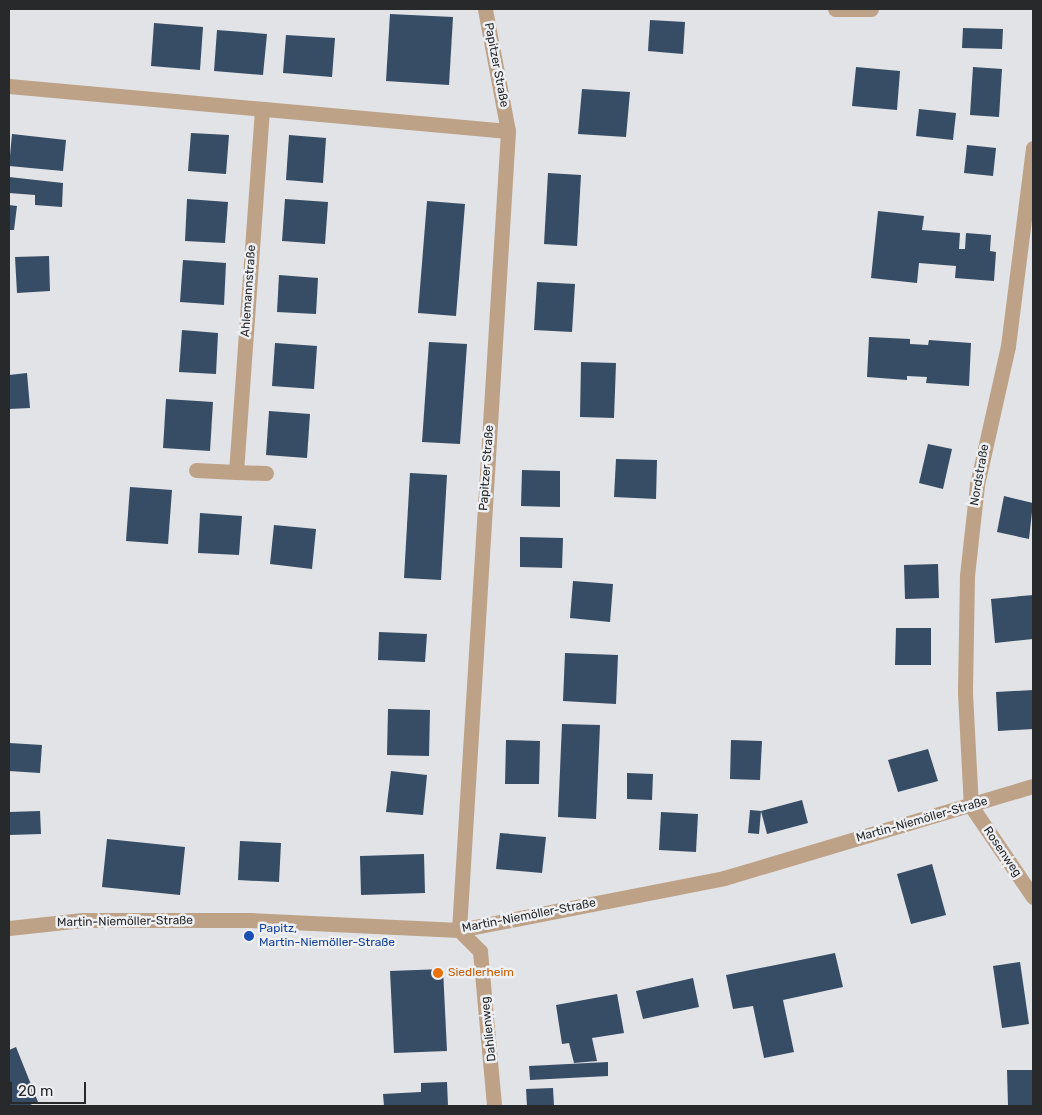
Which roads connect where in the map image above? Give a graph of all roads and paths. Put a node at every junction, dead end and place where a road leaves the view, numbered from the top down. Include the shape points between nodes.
1 (485, 9) edge
2 (835, 9) edge
3 (871, 9) edge
4 (9, 86) edge
5 (262, 110) junction
6 (508, 131) junction
7 (1033, 148) edge
8 (196, 470) dead end
9 (236, 472) junction
10 (266, 473) dead end
11 (1033, 786) edge
12 (971, 806) junction
13 (1033, 897) edge
14 (9, 928) edge
15 (459, 930) junction
16 (494, 1106) edge

1 - 6 street, Papitzer Straße
2 - 3 street
4 - 5 street
5 - 6 street
5 - 9 street, Ahlemannstraße
6 - 15 street, Papitzer Straße
7 - 12 street, Nordstraße via 1008,346 976,485 966,576 965,693
8 - 9 street
9 - 10 street
11 - 12 street, Martin-Niemöller-Straße
12 - 13 street, Rosenweg
12 - 15 street, Martin-Niemöller-Straße via 724,878
14 - 15 street, Martin-Niemöller-Straße via 82,920 248,920
15 - 16 street, Dahlienweg via 480,951

